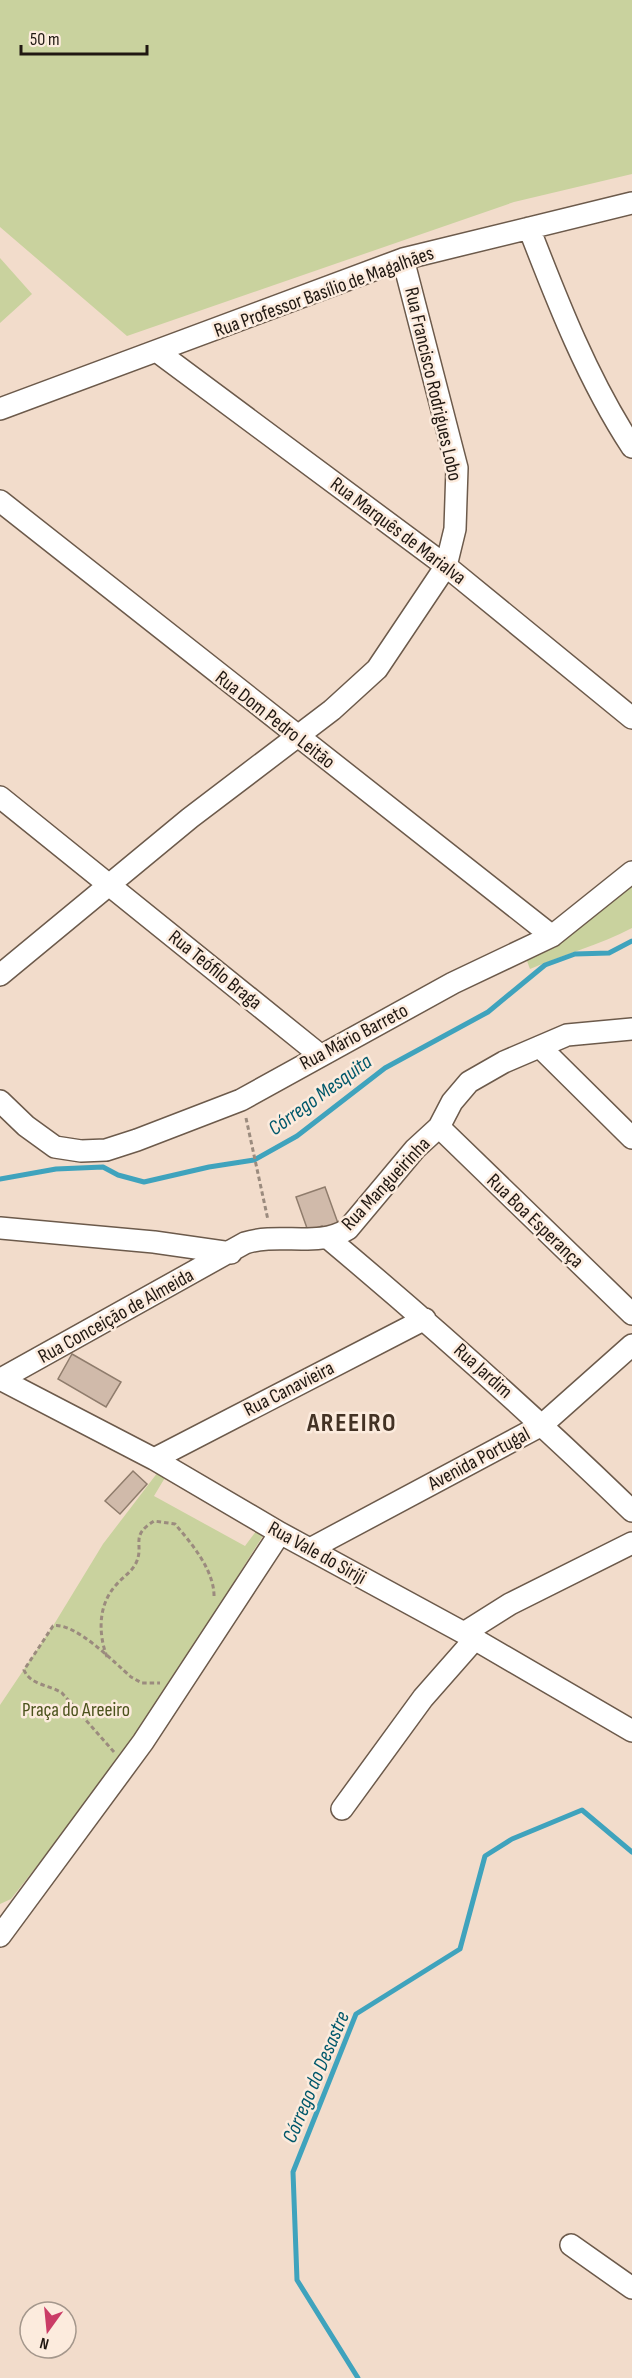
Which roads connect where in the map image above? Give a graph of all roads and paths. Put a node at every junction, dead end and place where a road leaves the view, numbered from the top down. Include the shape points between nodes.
1 (632, 203) edge
2 (529, 228) junction
3 (403, 259) junction
4 (158, 352) junction
5 (0, 409) edge
6 (632, 447) edge
7 (0, 501) edge
8 (446, 566) junction
9 (632, 718) edge
10 (295, 736) junction
11 (0, 797) edge
12 (632, 872) edge
13 (111, 885) junction
14 (552, 936) junction
15 (0, 975) edge
16 (632, 1029) edge
17 (540, 1047) junction
18 (320, 1055) junction
19 (242, 1100) junction
20 (0, 1101) edge
21 (439, 1127) junction
22 (632, 1138) edge
23 (0, 1228) edge
24 (272, 1237) junction
25 (328, 1238) junction
26 (231, 1253) junction
27 (632, 1314) edge
28 (424, 1319) junction
29 (632, 1345) edge
30 (1, 1379) edge
31 (542, 1425) junction
32 (154, 1459) junction
33 (632, 1511) edge
34 (280, 1533) junction
35 (632, 1543) edge
36 (310, 1549) junction
37 (213, 1606) dead end
38 (469, 1636) junction
39 (107, 1657) junction
40 (163, 1682) dead end
41 (632, 1731) edge
42 (122, 1760) dead end
43 (342, 1809) dead end
44 (1, 1932) edge
45 (571, 2245) dead end
46 (632, 2288) edge

1 - 2 street, Rua Professor Basílio de Magalhães
2 - 3 street, Rua Professor Basílio de Magalhães
2 - 6 street via 555,296 608,408
3 - 4 street, Rua Professor Basílio de Magalhães
3 - 8 street, Rua Francisco Rodrigues Lobo via 457,468 455,529
4 - 5 street, Rua Professor Basílio de Magalhães
4 - 8 street, Rua Marquês de Marialva
7 - 10 street, Rua Dom Pedro Leitão
8 - 9 street, Rua Marquês de Marialva
8 - 10 street, Rua Francisco Rodrigues Lobo via 377,669 332,710
10 - 13 street
10 - 14 street, Rua Dom Pedro Leitão
11 - 13 street, Rua Teófilo Braga
12 - 14 street, Rua Mário Barreto
13 - 15 street
13 - 18 street, Rua Teófilo Braga
14 - 18 street, Rua Mário Barreto via 453,983
16 - 17 street, Rua Mangueirinha via 567,1035
17 - 21 street, Rua Mangueirinha via 469,1082 452,1101
17 - 22 street
18 - 19 street, Rua Mário Barreto
19 - 20 street, Rua Mário Barreto via 106,1150 81,1151 55,1147
19 - 24 path
21 - 25 street, Rua Mangueirinha via 415,1149 348,1229
21 - 27 street, Rua Boa Esperança
23 - 26 street
24 - 25 street, Rua Mangueirinha
24 - 26 street, Rua Mangueirinha via 246,1243
25 - 28 street, Rua Jardim
26 - 30 street, Rua Conceição de Almeida
28 - 31 street, Rua Jardim
28 - 32 street, Rua Canavieira
29 - 31 street, Avenida Portugal
30 - 32 street, Rua Vale do Siriji
31 - 33 street, Rua Jardim
31 - 36 street, Avenida Portugal
32 - 34 street, Rua Vale do Siriji
34 - 36 street, Rua Vale do Siriji
34 - 44 street via 102,1802
35 - 38 street via 520,1599
36 - 38 street, Rua Vale do Siriji
37 - 39 path via 214,1589 209,1573 189,1541 175,1524 154,1521 143,1528 138,1537 136,1563 115,1586 104,1608 100,1627
38 - 41 street, Rua Vale do Siriji
38 - 43 street
39 - 40 path via 142,1683
39 - 42 path via 74,1630 53,1626 24,1670 33,1681 62,1693
45 - 46 street

